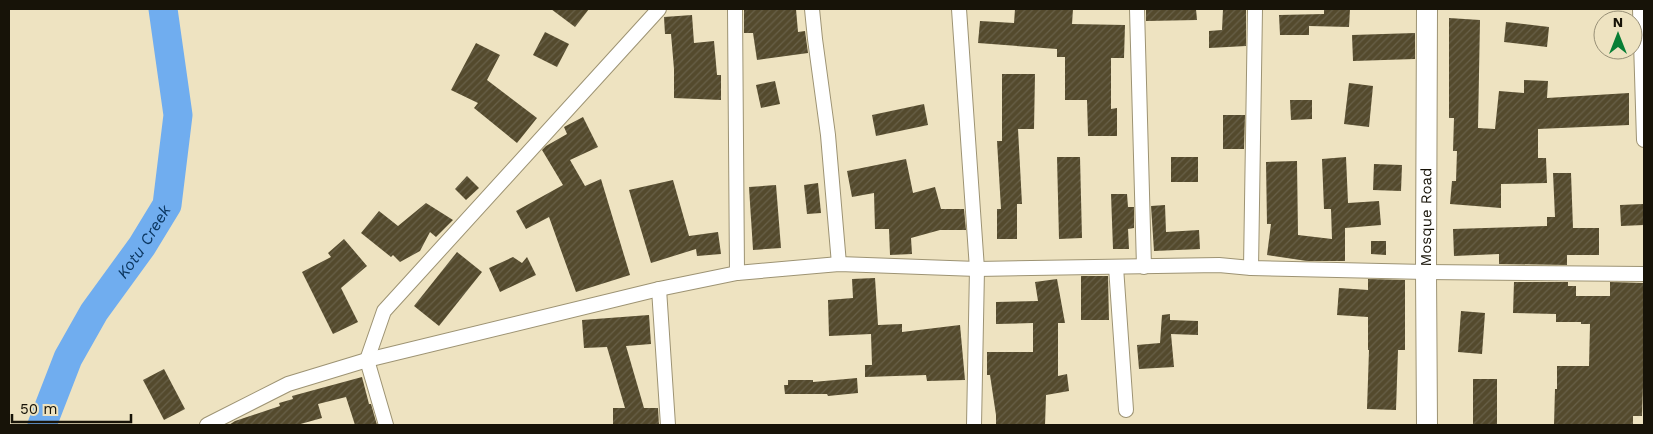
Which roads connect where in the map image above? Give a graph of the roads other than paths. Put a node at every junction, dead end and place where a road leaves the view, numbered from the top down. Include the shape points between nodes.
1 (659, 9) edge
2 (735, 9) edge
3 (812, 9) edge
4 (958, 9) edge
5 (1137, 9) edge
6 (1255, 9) edge
7 (1428, 9) edge
8 (1640, 9) edge
9 (1644, 140) edge
10 (839, 264) junction
11 (1116, 267) junction
12 (1144, 267) junction
13 (1251, 268) junction
14 (976, 269) junction
15 (1426, 272) junction
16 (737, 273) junction
17 (1644, 274) edge
18 (659, 289) junction
19 (368, 360) junction
20 (1126, 410) dead end
21 (207, 425) edge
22 (386, 425) edge
23 (668, 425) edge
24 (974, 425) edge
25 (1427, 425) edge

1 - 19 street via 384,311
2 - 16 street
3 - 10 street via 828,135
4 - 14 street
5 - 12 street
6 - 13 street
7 - 15 street, Mosque Road
8 - 9 street
10 - 14 street
10 - 16 street
11 - 12 street
11 - 14 street
11 - 20 street
12 - 13 street via 1219,265
13 - 15 street
14 - 24 street
15 - 17 street
15 - 25 street, Mosque Road
16 - 18 street
18 - 19 street
18 - 23 street
19 - 21 street via 288,384
19 - 22 street

